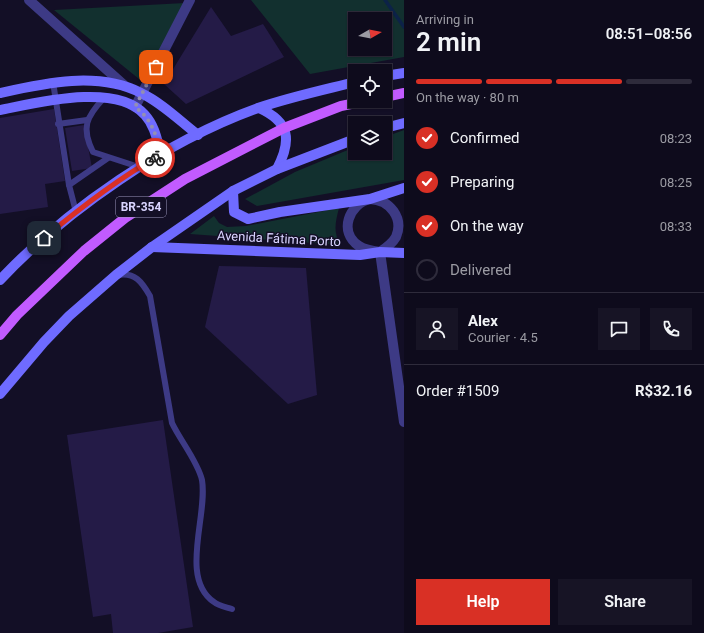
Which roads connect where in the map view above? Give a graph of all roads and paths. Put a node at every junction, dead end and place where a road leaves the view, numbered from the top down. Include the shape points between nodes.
1 (29, 0) edge
2 (190, 0) edge
3 (404, 73) edge
4 (392, 75) edge
5 (53, 82) junction
6 (348, 84) edge
7 (125, 86) junction
8 (0, 93) edge
9 (142, 93) junction
10 (404, 93) edge
11 (392, 96) edge
12 (104, 98) junction
13 (55, 99) junction
14 (348, 105) edge
15 (135, 107) junction
16 (259, 108) junction
17 (0, 110) edge
18 (87, 120) junction
19 (404, 122) edge
20 (58, 124) junction
21 (392, 126) edge
22 (284, 128) junction
23 (198, 135) junction
24 (348, 141) edge
25 (161, 154) junction
26 (108, 158) junction
27 (139, 167) junction
28 (277, 169) junction
29 (69, 185) junction
30 (404, 188) edge
31 (233, 191) junction
32 (370, 199) junction
33 (76, 212) junction
34 (152, 247) junction
35 (380, 252) junction
36 (404, 253) edge
37 (116, 275) junction
38 (0, 280) edge
39 (0, 335) edge
40 (0, 394) edge
41 (404, 422) edge
42 (232, 609) dead end

1 - 7 street
2 - 9 street
3 - 4 main road
5 - 7 main road via 104,82
5 - 8 main road
5 - 13 lane
6 - 16 main road
7 - 9 main road
9 - 15 street
9 - 23 main road
10 - 11 main road
12 - 13 main road via 81,96
12 - 15 main road
12 - 18 lane
13 - 17 main road
13 - 20 lane
14 - 22 main road, BR-354
15 - 25 main road via 154,128
16 - 22 main road via 279,119
16 - 23 main road
18 - 20 lane
18 - 26 lane via 86,139 93,152
19 - 21 main road
20 - 29 lane
22 - 28 main road via 286,144
22 - 39 main road, BR-354 via 184,179 125,218 84,251 17,315
23 - 25 main road
24 - 28 main road
25 - 27 main road
26 - 27 lane
26 - 29 lane
27 - 33 main road
28 - 31 main road
29 - 33 lane
30 - 32 main road, Avenida Fátima Porto
31 - 32 main road, Avenida Fátima Porto via 234,212 248,218
31 - 34 main road
32 - 35 street via 386,202 399,220 397,236
32 - 35 street via 353,209 348,229 354,242 359,246
33 - 38 main road
34 - 35 main road, Avenida Fátima Porto via 360,255
34 - 37 main road
35 - 36 main road, Avenida Fátima Porto
35 - 41 street
37 - 40 main road via 69,316
37 - 42 lane via 127,273 140,280 150,296 172,423 202,479 202,521 196,565 199,579 206,595 215,603

